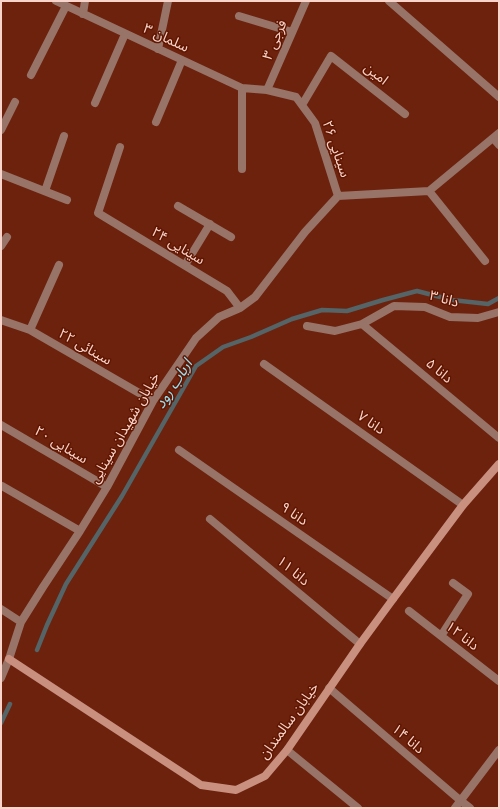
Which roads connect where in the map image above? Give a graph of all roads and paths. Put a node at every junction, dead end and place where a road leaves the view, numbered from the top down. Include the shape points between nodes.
1 (56, 1) edge
2 (85, 1) edge
3 (168, 1) edge
4 (306, 1) edge
5 (389, 1) edge
6 (66, 6) junction
7 (83, 14) junction
8 (239, 16) dead end
9 (292, 32) junction
10 (125, 34) junction
11 (158, 49) junction
12 (182, 60) junction
13 (31, 75) dead end
14 (242, 88) junction
15 (267, 90) junction
16 (499, 97) edge
17 (15, 102) dead end
18 (95, 103) dead end
19 (302, 105) junction
20 (405, 114) dead end
21 (156, 122) dead end
22 (1, 130) edge
23 (64, 136) dead end
24 (496, 136) edge
25 (499, 145) edge
26 (120, 147) dead end
27 (242, 169) dead end
28 (1, 174) edge
29 (45, 191) junction
30 (428, 191) junction
31 (338, 196) junction
32 (67, 200) dead end
33 (178, 206) dead end
34 (210, 224) junction
35 (7, 237) dead end
36 (231, 237) dead end
37 (1, 246) edge
38 (485, 261) dead end
39 (59, 265) dead end
40 (185, 265) junction
41 (240, 308) junction
42 (499, 312) edge
43 (1, 320) edge
44 (362, 324) junction
45 (307, 326) dead end
46 (30, 330) junction
47 (264, 364) dead end
48 (153, 401) junction
49 (1, 426) edge
50 (499, 438) edge
51 (179, 450) dead end
52 (499, 464) edge
53 (2, 486) edge
54 (107, 487) junction
55 (463, 504) junction
56 (210, 519) dead end
57 (80, 531) junction
58 (453, 583) dead end
59 (393, 598) junction
60 (1, 609) edge
61 (409, 611) dead end
62 (21, 622) junction
63 (441, 636) junction
64 (360, 644) junction
65 (9, 659) junction
66 (2, 673) edge
67 (499, 681) edge
68 (330, 688) junction
69 (287, 750) junction
70 (499, 750) edge
71 (461, 801) junction
72 (358, 808) edge
73 (455, 808) edge
74 (470, 808) edge

1 - 6 street, سلمان ۳
2 - 7 street
3 - 11 street
4 - 9 street, فرجی ۳
5 - 16 street
6 - 7 street, سلمان ۳
6 - 13 street
7 - 10 street, سلمان ۳
8 - 9 street
9 - 15 street, فرجی ۳
10 - 11 street, سلمان ۳
10 - 18 street
11 - 12 street, سلمان ۳
12 - 14 street, سلمان ۳
12 - 21 street
14 - 15 street, سلمان ۳
14 - 27 street
15 - 19 street, سینایی ۲۶ via 296,97
17 - 22 street
19 - 20 street, امین via 331,56
19 - 31 street, سینایی ۲۶ via 315,123
23 - 29 street
24 - 25 street
24 - 30 street
26 - 40 street, سینایی ۲۴ via 98,213
28 - 29 street
29 - 32 street
30 - 31 street
30 - 38 street
31 - 41 street, خیابان شهیدان سینایی via 305,232 255,297
33 - 34 street
34 - 36 street
34 - 40 street
35 - 37 street
39 - 46 street
40 - 41 street, سینایی ۲۴ via 227,291
41 - 48 street, خیابان شهیدان سینایی via 219,317 196,338
42 - 44 street, دانا ۳ via 478,318 450,317 425,307 394,306
43 - 46 street, سینائی ۲۲
44 - 45 street, دانا ۳ via 335,331
44 - 50 street, دانا ۵
46 - 48 street, سینائی ۲۲
47 - 55 street, دانا ۷
48 - 54 street, خیابان شهیدان سینایی
49 - 54 street, سینایی ۲۰
51 - 59 street, دانا ۹
52 - 55 street, خیابان سالمندان
53 - 57 street
54 - 57 street, خیابان شهیدان سینایی
55 - 59 street, خیابان سالمندان
56 - 64 street, دانا ۱۱
57 - 62 street, خیابان شهیدان سینایی
58 - 63 street via 468,594
59 - 64 street, خیابان سالمندان
60 - 62 street
61 - 63 street, دانا ۱۲
62 - 65 street, خیابان شهیدان سینایی
63 - 67 street, دانا ۱۲
64 - 68 street, خیابان سالمندان
65 - 66 street, خیابان شهیدان سینایی
65 - 69 street, خیابان سالمندان via 202,785 236,790 265,776
68 - 69 street, خیابان سالمندان
68 - 71 street, دانا ۱۴
69 - 72 street
70 - 71 street
71 - 73 street
71 - 74 street, دانا ۱۴

